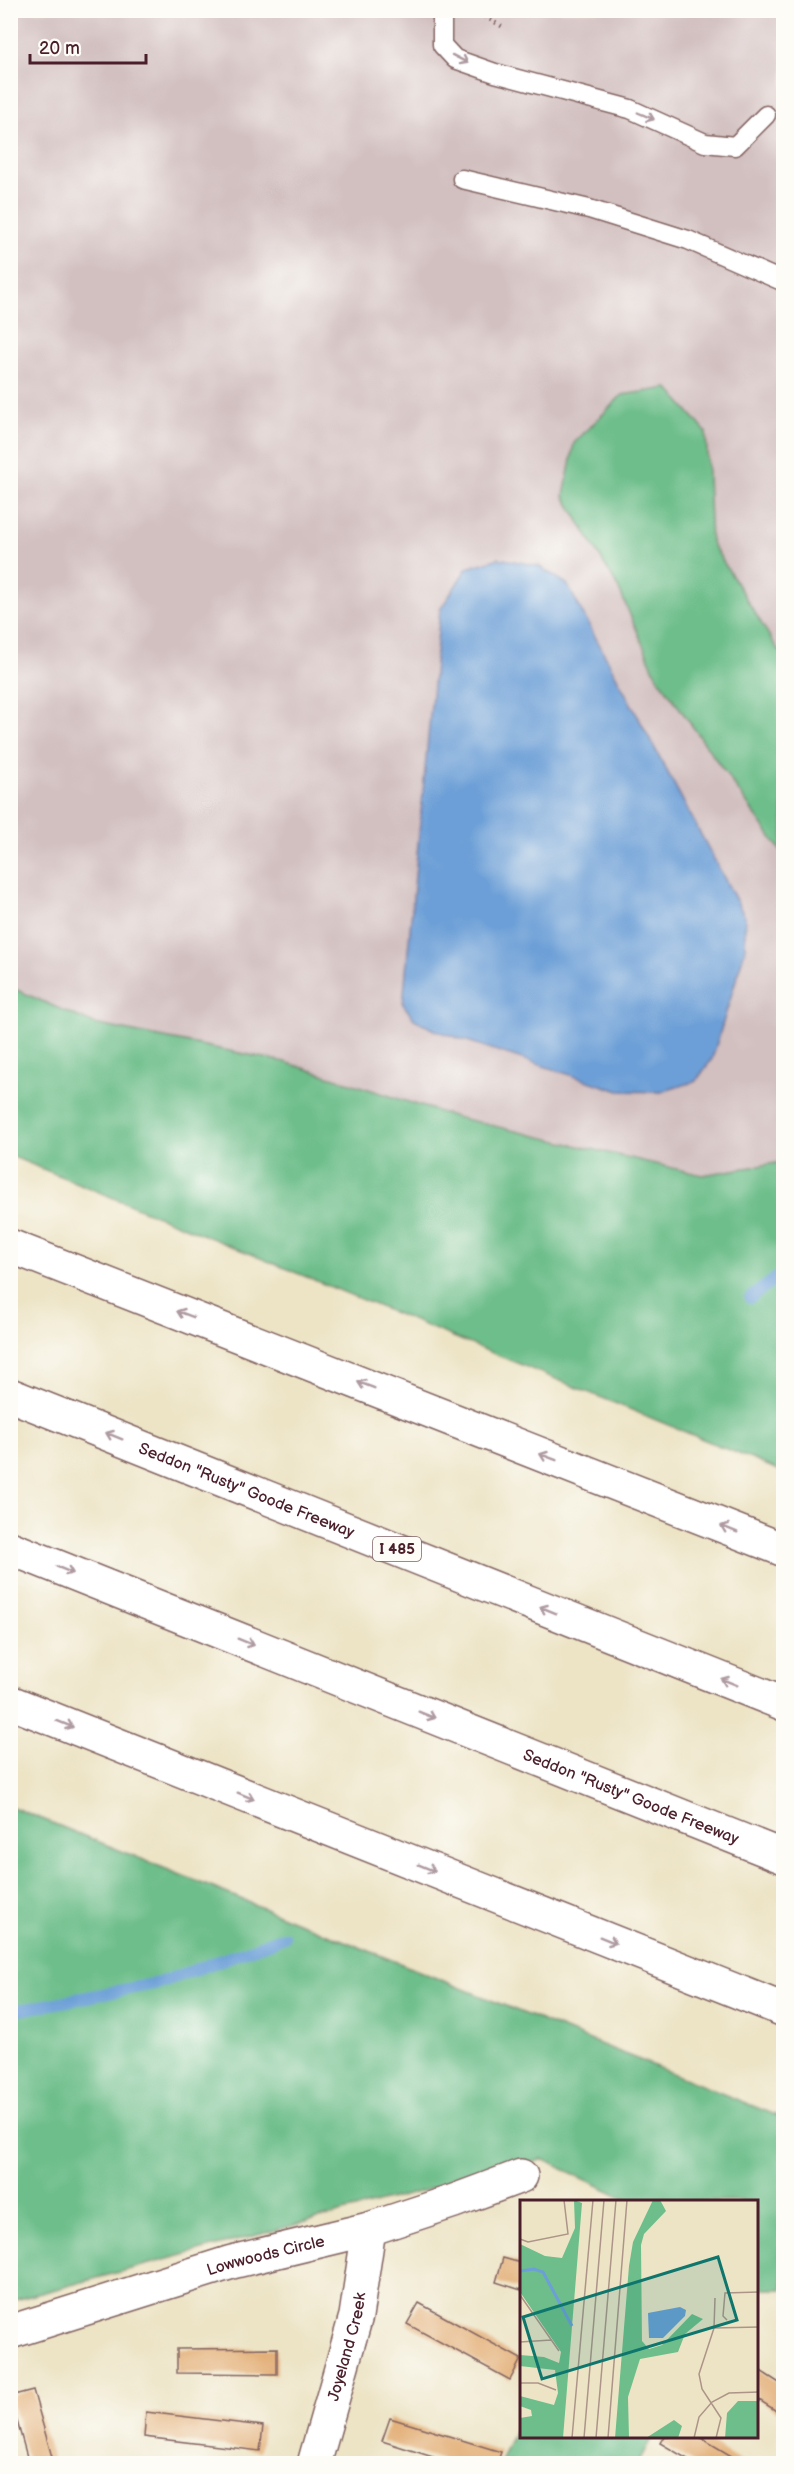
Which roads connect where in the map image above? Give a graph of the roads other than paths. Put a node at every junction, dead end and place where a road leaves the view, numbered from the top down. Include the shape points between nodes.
1 (444, 10) edge
2 (766, 115) dead end
3 (462, 179) dead end
4 (783, 282) edge
5 (10, 1246) edge
6 (10, 1395) edge
7 (10, 1548) edge
8 (783, 1550) edge
9 (10, 1702) edge
10 (783, 1704) edge
11 (783, 1857) edge
12 (783, 2010) edge
13 (521, 2176) dead end
14 (369, 2229) junction
15 (10, 2332) edge
16 (314, 2463) edge

1 -> 2 lane via 442,45 455,59 630,109 705,143 735,146
3 - 4 lane via 589,209 688,240
8 -> 5 main road
10 -> 6 main road, Seddon "Rusty" Goode Freeway / I 485
7 -> 11 main road, Seddon "Rusty" Goode Freeway
9 -> 12 main road
13 - 14 main road, Lowwoods Circle
14 - 15 main road, Lowwoods Circle via 232,2262
14 - 16 main road, Joyeland Creek via 356,2316

